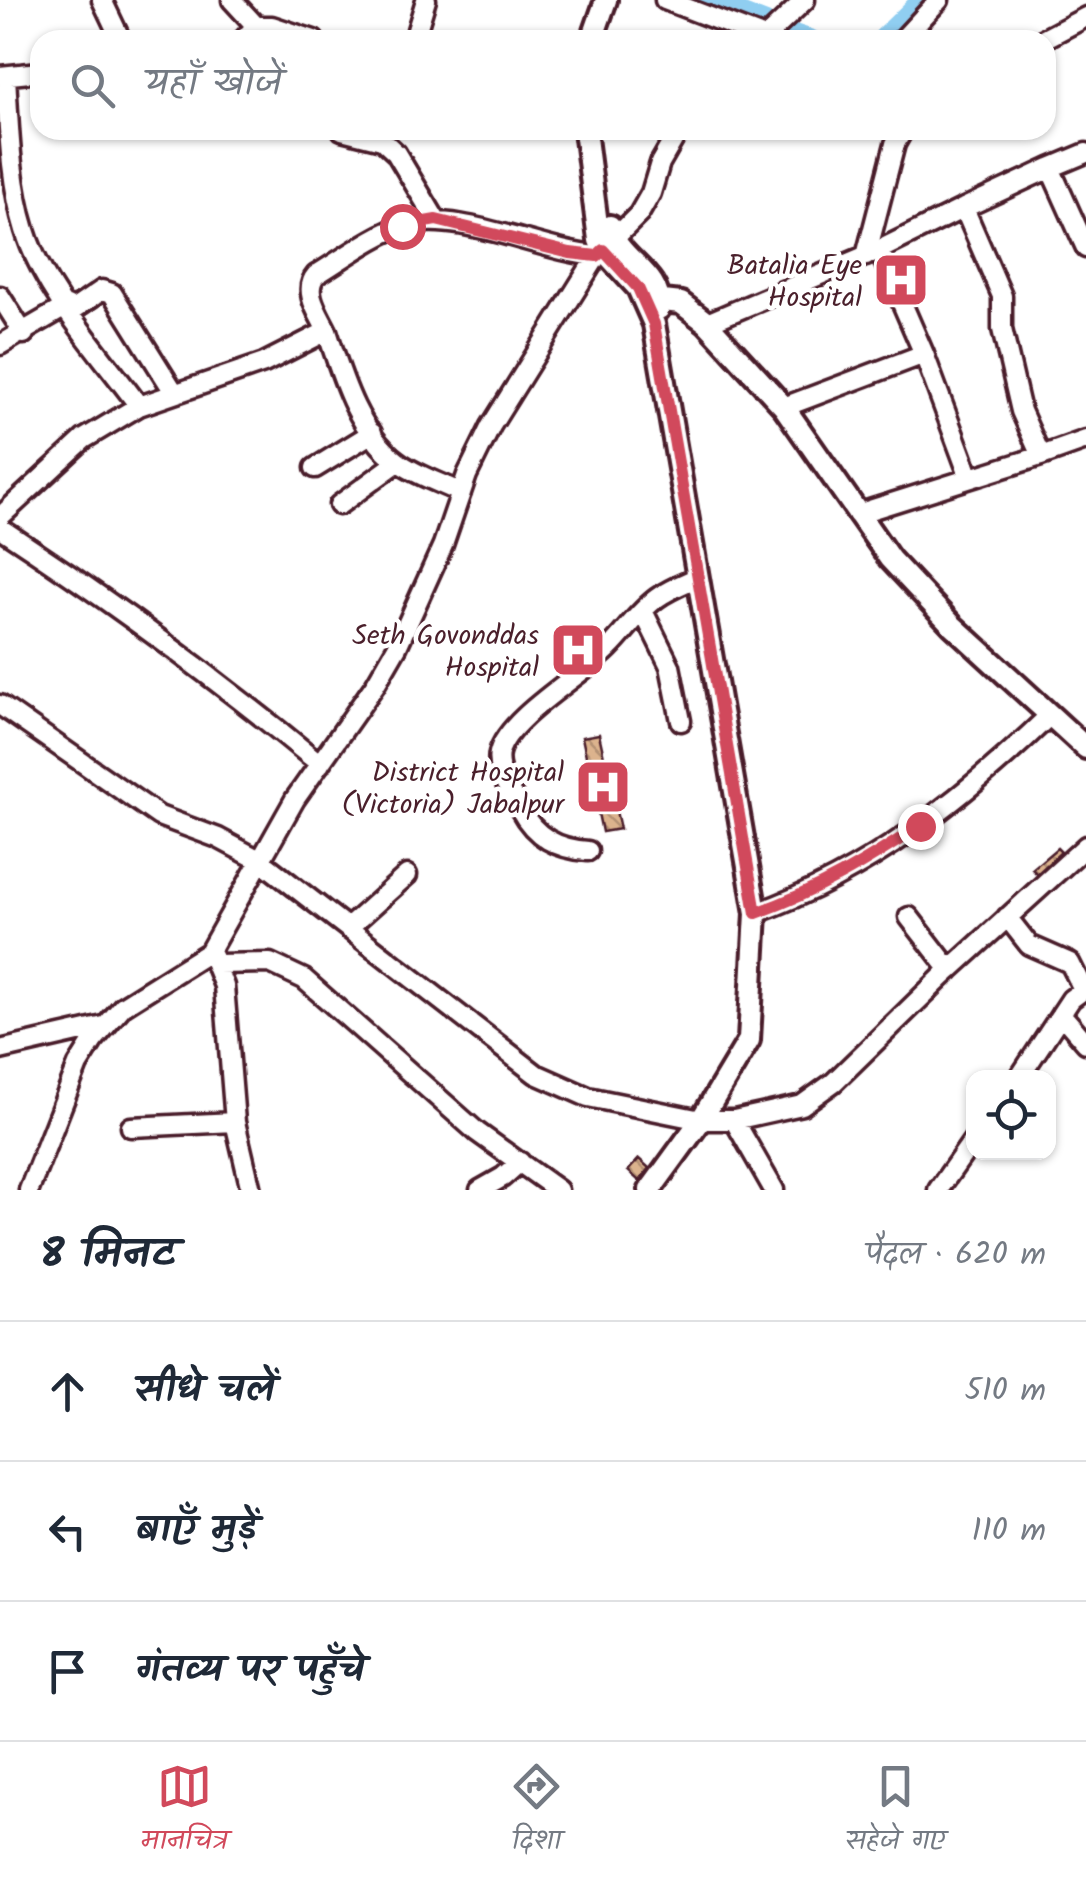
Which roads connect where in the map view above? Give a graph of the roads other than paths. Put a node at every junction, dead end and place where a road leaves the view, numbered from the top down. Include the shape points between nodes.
1 (102, 0) edge
2 (232, 0) edge
3 (426, 0) edge
4 (606, 0) edge
5 (618, 0) edge
6 (665, 0) edge
7 (804, 0) edge
8 (939, 0) edge
9 (1086, 17) edge
10 (256, 26) junction
11 (117, 30) edge
12 (252, 30) edge
13 (284, 30) edge
14 (417, 30) edge
15 (596, 30) edge
16 (608, 30) edge
17 (743, 30) edge
18 (775, 30) edge
19 (911, 30) edge
20 (1056, 33) edge
21 (30, 73) edge
22 (3, 76) edge
23 (382, 140) edge
24 (586, 140) edge
25 (599, 140) edge
26 (674, 140) edge
27 (897, 140) edge
28 (1086, 153) edge
29 (1050, 168) junction
30 (964, 208) junction
31 (436, 220) junction
32 (1086, 248) edge
33 (604, 249) junction
34 (872, 253) junction
35 (0, 296) edge
36 (652, 299) junction
37 (68, 309) junction
38 (707, 323) junction
39 (327, 331) junction
40 (24, 334) junction
41 (0, 345) edge
42 (924, 354) junction
43 (174, 392) junction
44 (139, 406) junction
45 (784, 407) junction
46 (372, 433) junction
47 (1086, 440) edge
48 (1041, 456) junction
49 (398, 462) junction
50 (315, 468) dead end
51 (970, 478) junction
52 (461, 493) junction
53 (339, 505) dead end
54 (857, 514) junction
55 (0, 517) edge
56 (0, 528) edge
57 (698, 576) junction
58 (644, 611) junction
59 (0, 705) edge
60 (1050, 715) junction
61 (682, 721) dead end
62 (1086, 748) edge
63 (320, 764) junction
64 (1086, 846) edge
65 (588, 851) dead end
66 (261, 861) junction
67 (406, 875) dead end
68 (756, 913) junction
69 (908, 917) dead end
70 (1008, 917) junction
71 (348, 928) junction
72 (213, 958) junction
73 (950, 970) junction
74 (1084, 989) edge
75 (1061, 1014) junction
76 (104, 1026) junction
77 (1086, 1043) edge
78 (0, 1050) edge
79 (1023, 1070) edge
80 (701, 1120) junction
81 (734, 1120) junction
82 (235, 1122) junction
83 (131, 1128) dead end
84 (966, 1150) edge
85 (520, 1162) junction
86 (30, 1190) edge
87 (251, 1190) edge
88 (480, 1190) edge
89 (558, 1190) edge
90 (650, 1190) edge
91 (774, 1190) edge
92 (938, 1190) edge

1 - 11 street
2 - 10 street
3 - 14 street
4 - 15 main road
5 - 16 main road
6 - 17 street
7 - 18 street
8 - 19 street
9 - 20 street
10 - 12 street
10 - 13 street
21 - 22 street
22 - 37 street via 25,233
23 - 31 street
24 - 33 main road
25 - 33 main road
26 - 33 street via 639,214
27 - 34 street
28 - 29 street
29 - 30 street
29 - 32 street
30 - 34 street
30 - 48 street via 1002,296 1002,329 1021,410
31 - 33 street via 570,253
31 - 39 street via 402,226 316,275 310,292
33 - 36 main road via 646,273
33 - 52 street via 492,426
34 - 38 street
34 - 42 street
35 - 40 street
36 - 38 main road via 680,302
36 - 57 main road
37 - 40 street
37 - 43 street via 102,290 112,292
37 - 44 street
38 - 45 main road
39 - 43 street via 264,363
39 - 46 street via 354,407
40 - 41 street
42 - 45 street
42 - 51 street
43 - 44 street
44 - 55 street via 84,439
45 - 54 main road
46 - 49 street
46 - 50 street
47 - 48 street
48 - 51 street
49 - 52 street
49 - 53 street
51 - 54 street
52 - 63 street via 398,647
54 - 60 main road via 952,626
56 - 63 street via 114,603
57 - 58 street
57 - 68 main road
58 - 61 street via 670,666
58 - 65 street via 509,734 498,754 524,817 546,840
59 - 66 street via 159,816
60 - 62 main road
60 - 68 street via 920,826 844,876
63 - 66 street
64 - 70 street
66 - 71 street
66 - 72 street
67 - 71 street
68 - 80 main road via 749,1040
69 - 73 street
70 - 73 street
70 - 74 street via 1029,945 1070,963
71 - 80 street via 536,1074 588,1097
72 - 76 street via 122,1006
72 - 82 street via 224,986
72 - 85 street via 270,963 304,978
73 - 81 street via 802,1105
74 - 75 street
75 - 77 street
75 - 79 street
76 - 78 street
76 - 86 street via 78,1065
80 - 81 street
80 - 90 main road
81 - 91 street
82 - 83 street
82 - 87 street
84 - 92 street
85 - 88 street
85 - 89 street

